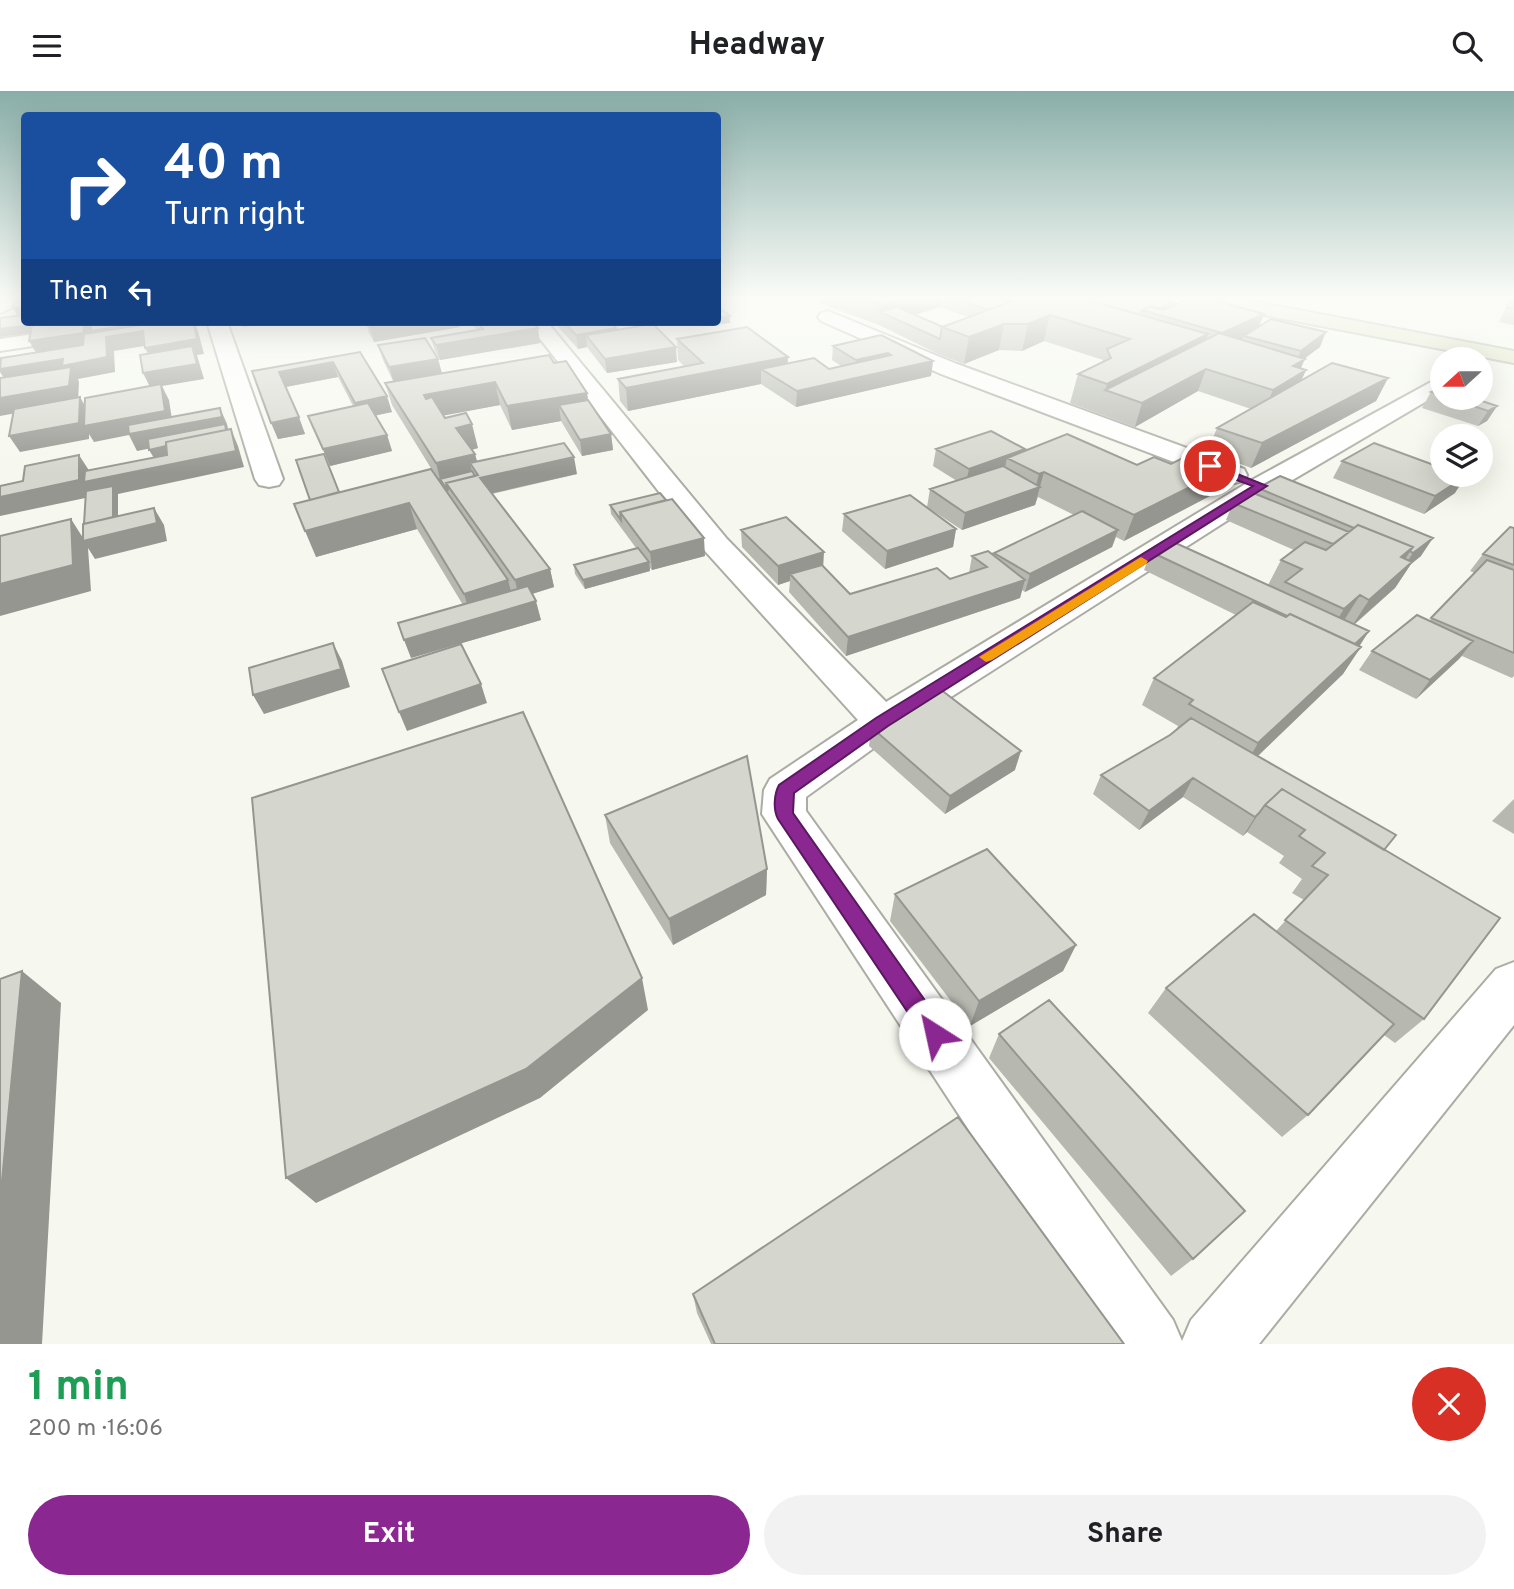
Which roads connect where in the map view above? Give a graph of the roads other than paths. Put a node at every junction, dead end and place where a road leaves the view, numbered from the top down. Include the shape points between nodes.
1 (230, 357) edge
2 (565, 357) edge
3 (922, 357) edge
4 (1430, 390) edge
5 (269, 479) dead end
6 (1262, 486) junction
7 (882, 722) junction
8 (1514, 986) edge
9 (1149, 1344) edge
10 (1215, 1344) edge

1 - 5 street
2 - 7 street via 716,545
3 - 6 street
4 - 6 street
6 - 7 street
7 - 9 street via 785,790 784,814
8 - 10 street

